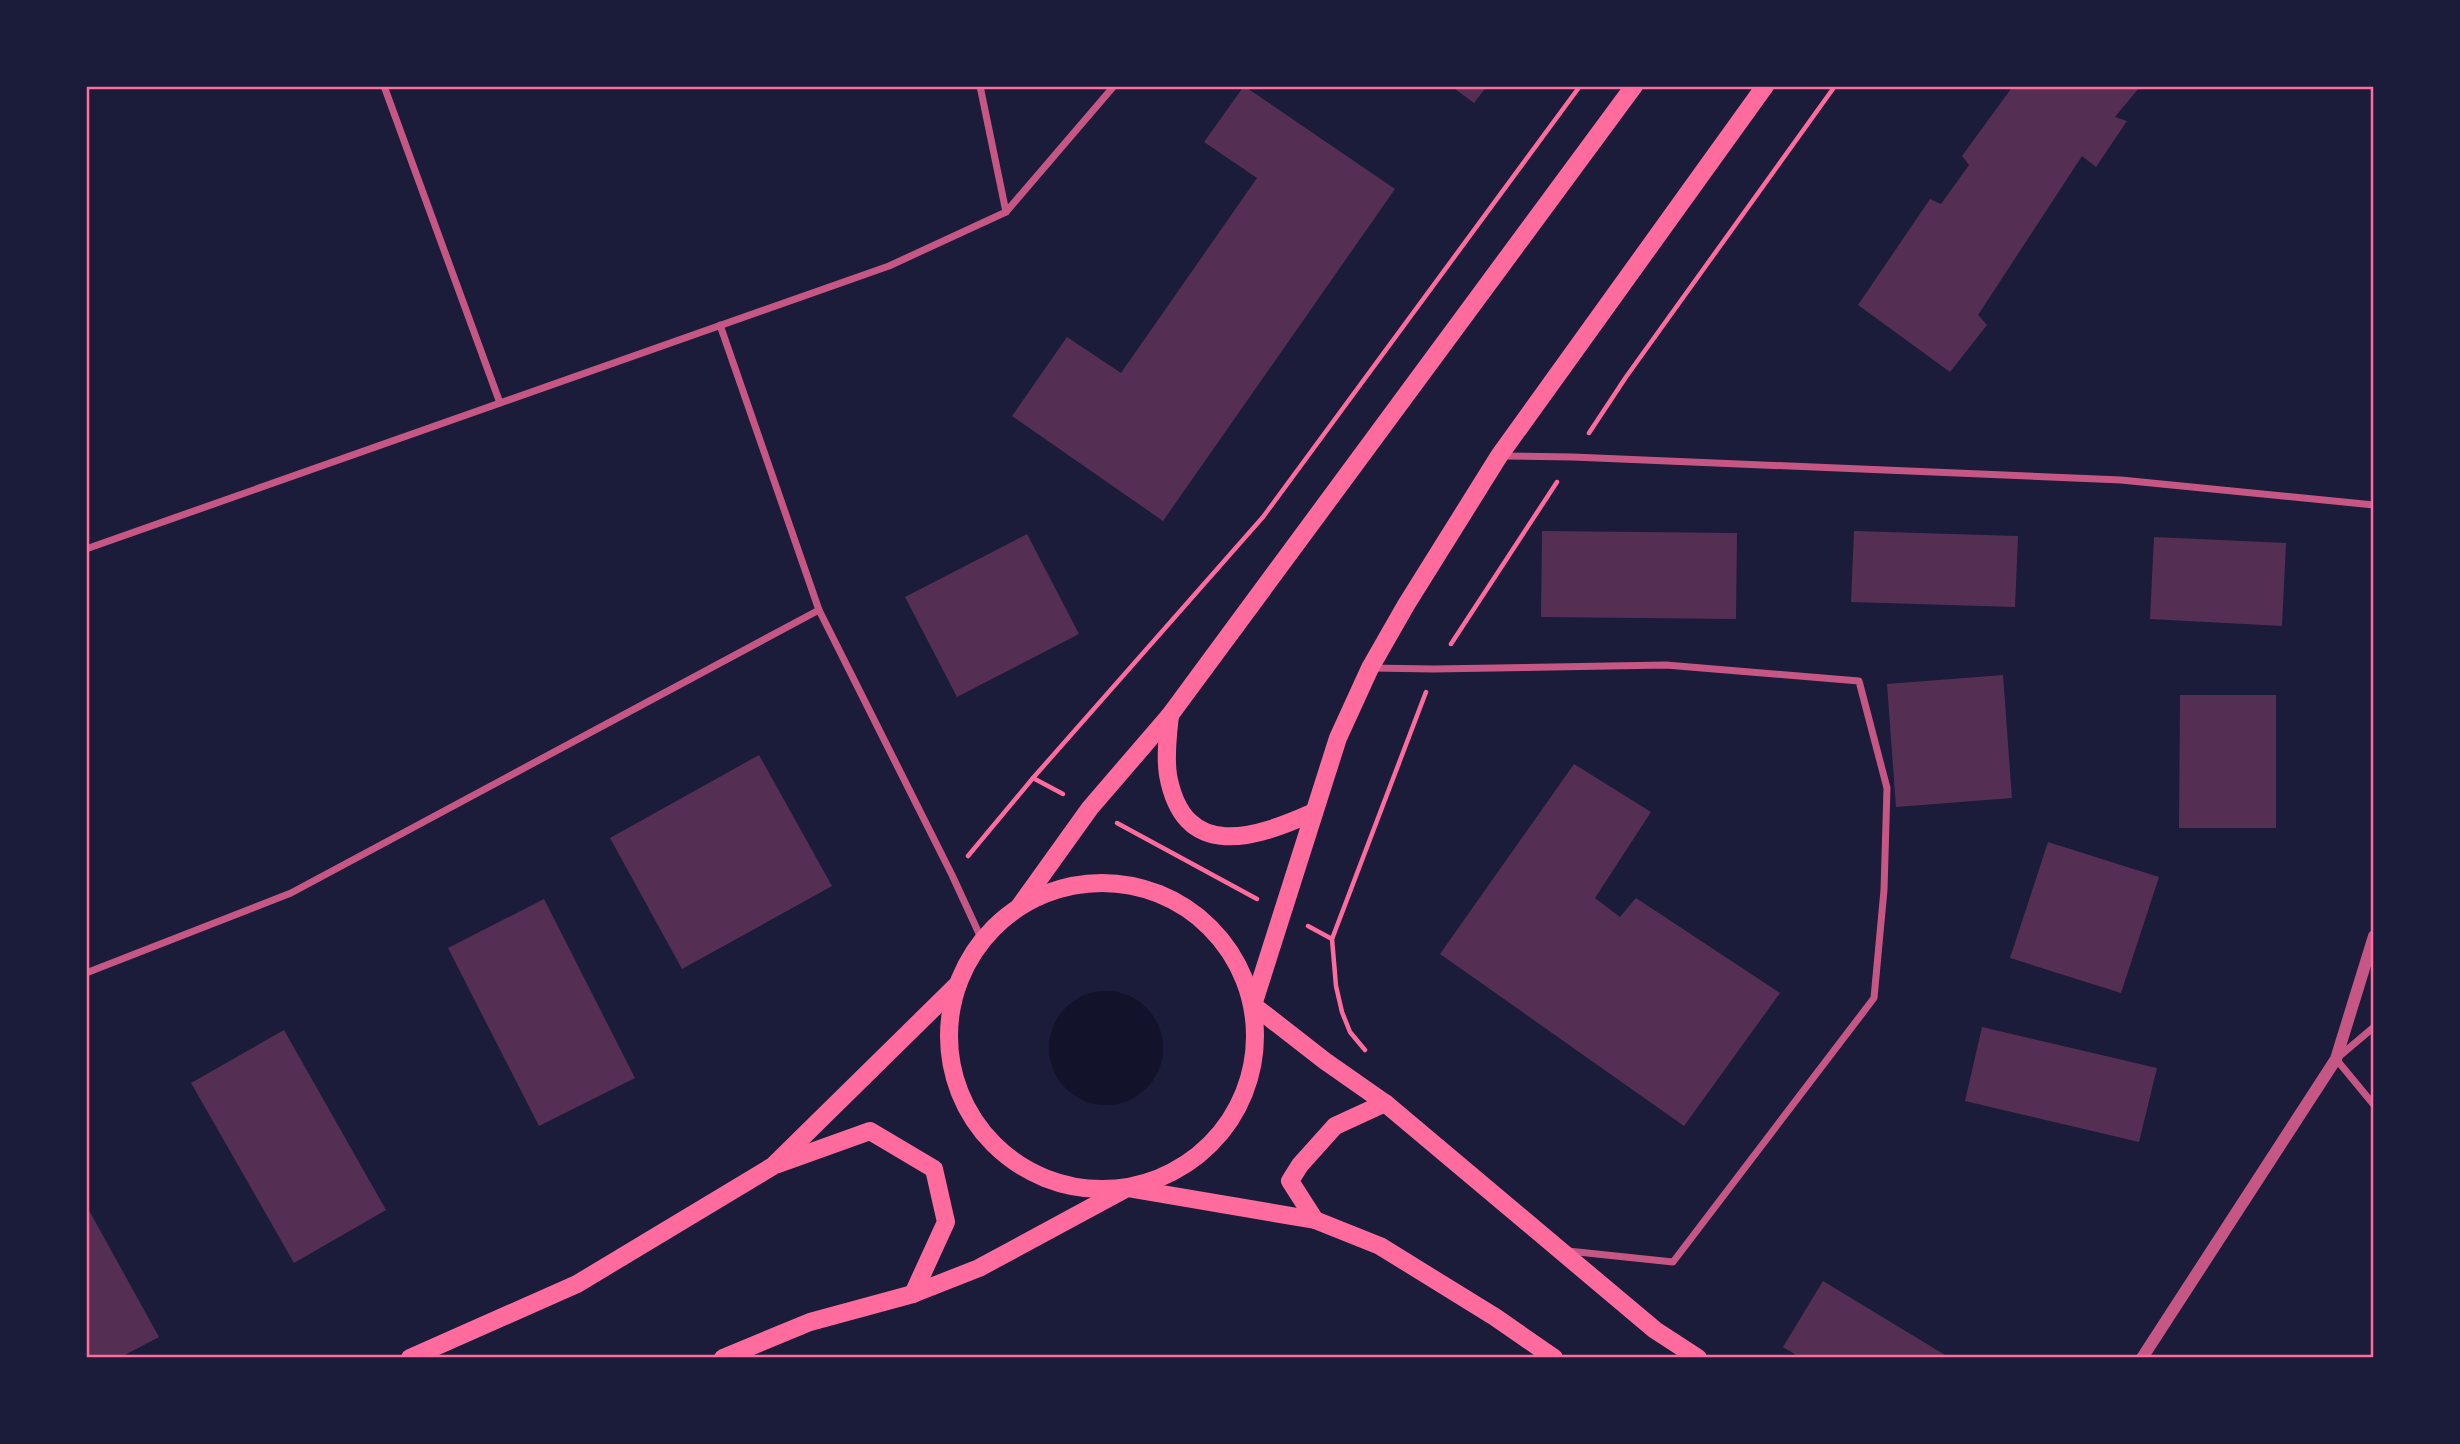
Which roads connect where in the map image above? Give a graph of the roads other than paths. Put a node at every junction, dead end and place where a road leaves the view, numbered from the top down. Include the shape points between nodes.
1 (384, 86) edge
2 (980, 86) edge
3 (1114, 86) edge
4 (1634, 86) edge
5 (1765, 86) edge
6 (1006, 212) junction
7 (720, 326) junction
8 (500, 403) junction
9 (1499, 456) junction
10 (2374, 505) edge
11 (86, 549) edge
12 (819, 610) junction
13 (1370, 668) junction
14 (1170, 715) junction
15 (1314, 812) junction
16 (1019, 907) junction
17 (2374, 936) edge
18 (982, 940) junction
19 (86, 973) edge
20 (956, 986) junction
21 (1253, 1005) junction
22 (2374, 1027) edge
23 (2336, 1059) junction
24 (1385, 1103) junction
25 (2374, 1105) edge
26 (773, 1166) junction
27 (1127, 1188) junction
28 (1315, 1220) junction
29 (1559, 1251) junction
30 (913, 1294) junction
31 (410, 1358) edge
32 (723, 1358) edge
33 (1554, 1358) edge
34 (1698, 1358) edge
35 (2143, 1358) edge

1 - 8 street
2 - 6 street
3 - 6 street
4 - 14 main road
5 - 9 main road
6 - 7 street via 889,266
7 - 8 street
7 - 12 street
8 - 11 street
9 - 10 street via 2120,480
9 - 13 main road
12 - 18 street
12 - 19 street via 291,893
13 - 15 main road via 1338,738
13 - 29 street via 1666,665 1859,681 1887,788 1874,998 1673,1262
14 - 15 main road via 1168,773 1174,798 1189,821 1209,834 1228,838 1284,826
14 - 16 main road via 1090,808
15 - 21 main road
16 - 18 main road
16 - 21 main road via 1064,887 1114,883 1162,894 1204,920 1235,958
17 - 23 street
18 - 20 main road
20 - 26 main road
20 - 27 main road via 947,1038 957,1090 984,1135 1024,1169 1074,1187
21 - 24 main road
21 - 27 main road via 1255,1054 1241,1101 1213,1142 1174,1172
22 - 23 street
23 - 25 street
23 - 35 street
24 - 28 main road via 1335,1126 1290,1181
24 - 29 main road
26 - 30 main road via 870,1131 934,1169 946,1222
26 - 31 main road via 578,1284
27 - 28 main road
27 - 30 main road via 978,1268
28 - 33 main road via 1380,1246
29 - 34 main road via 1655,1330
30 - 32 main road via 810,1321

